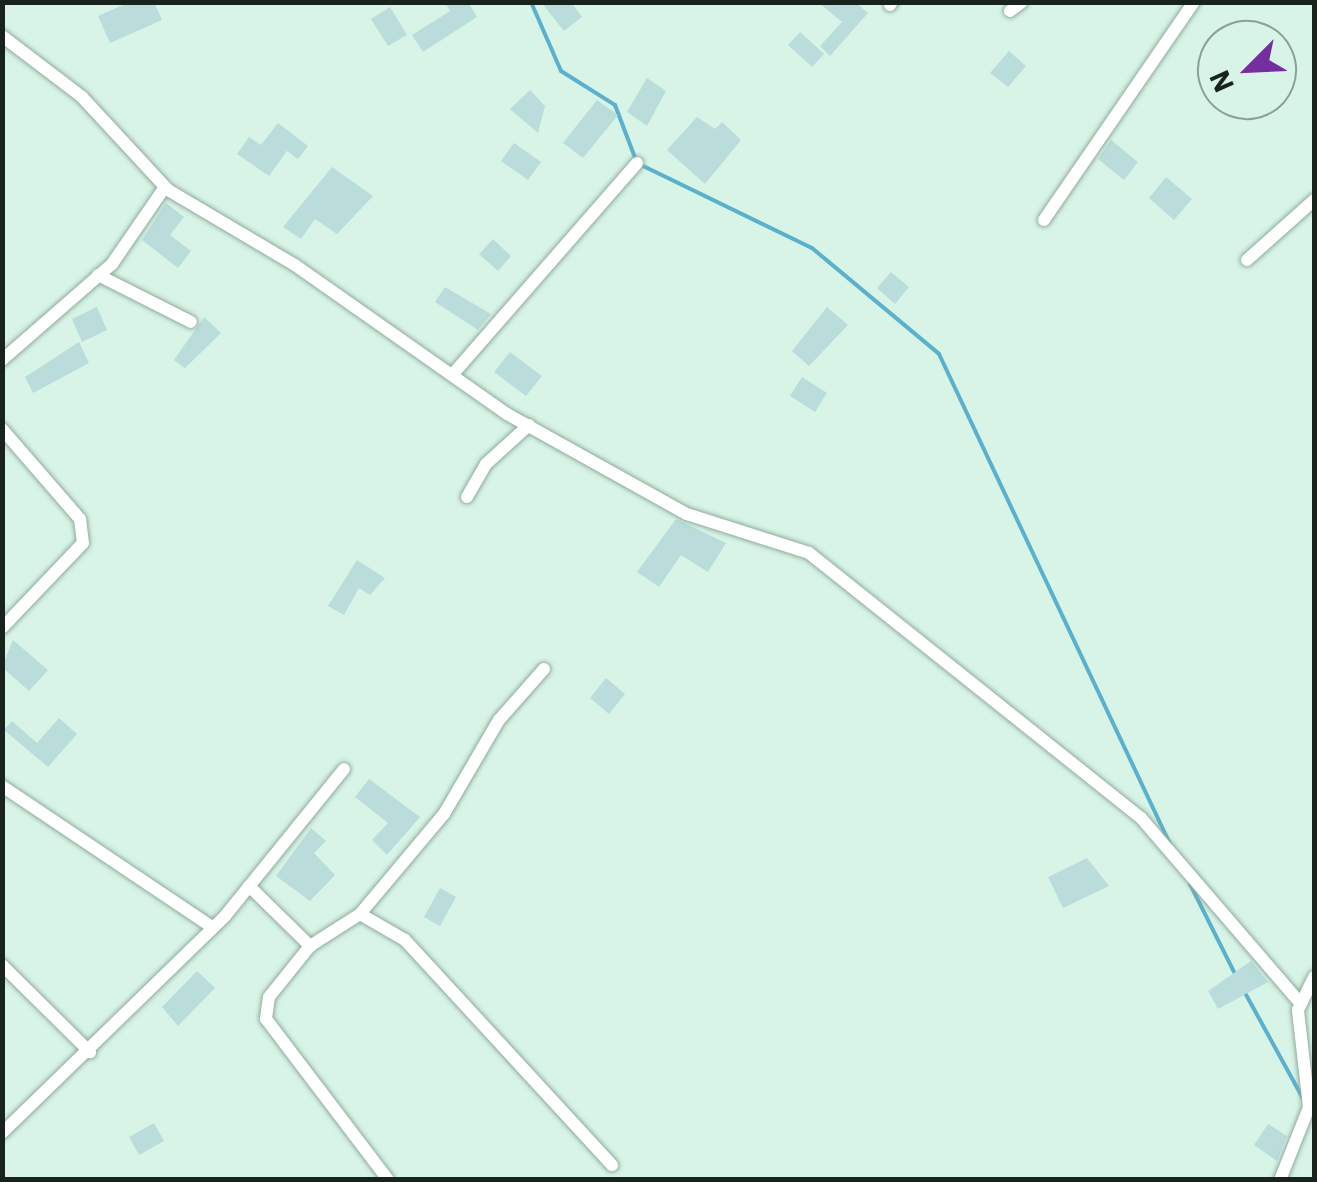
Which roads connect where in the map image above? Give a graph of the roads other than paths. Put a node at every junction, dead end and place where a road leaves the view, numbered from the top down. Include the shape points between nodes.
1 (1022, 2) edge
2 (1194, 2) edge
3 (1010, 12) dead end
4 (2, 36) edge
5 (636, 162) dead end
6 (165, 188) junction
7 (1314, 200) edge
8 (1044, 220) dead end
9 (1247, 260) dead end
10 (98, 274) junction
11 (191, 322) dead end
12 (2, 360) edge
13 (453, 374) junction
14 (529, 425) junction
15 (2, 429) edge
16 (466, 497) dead end
17 (2, 628) edge
18 (544, 669) dead end
19 (344, 769) dead end
20 (2, 786) edge
21 (250, 886) junction
22 (360, 914) junction
23 (210, 926) junction
24 (310, 946) junction
25 (2, 965) edge
26 (1314, 978) edge
27 (1299, 1002) junction
28 (90, 1052) junction
29 (2, 1133) edge
30 (612, 1164) dead end
31 (388, 1180) edge
32 (1280, 1180) edge

1 - 3 street
2 - 8 street
4 - 6 street via 82,97
5 - 13 street
6 - 10 street
6 - 13 street
7 - 9 street
10 - 11 street
10 - 12 street
13 - 14 street
14 - 16 street via 486,464
14 - 27 street via 687,514 809,552 1141,818
15 - 17 street via 80,519 83,543
18 - 22 street via 499,720 444,814
19 - 21 street
20 - 23 street
21 - 23 street
21 - 24 street
22 - 24 street
22 - 30 street via 424,956 442,988
23 - 28 street
24 - 31 street via 269,997 266,1019
25 - 28 street
26 - 27 street
27 - 32 street via 1308,1107
28 - 29 street

